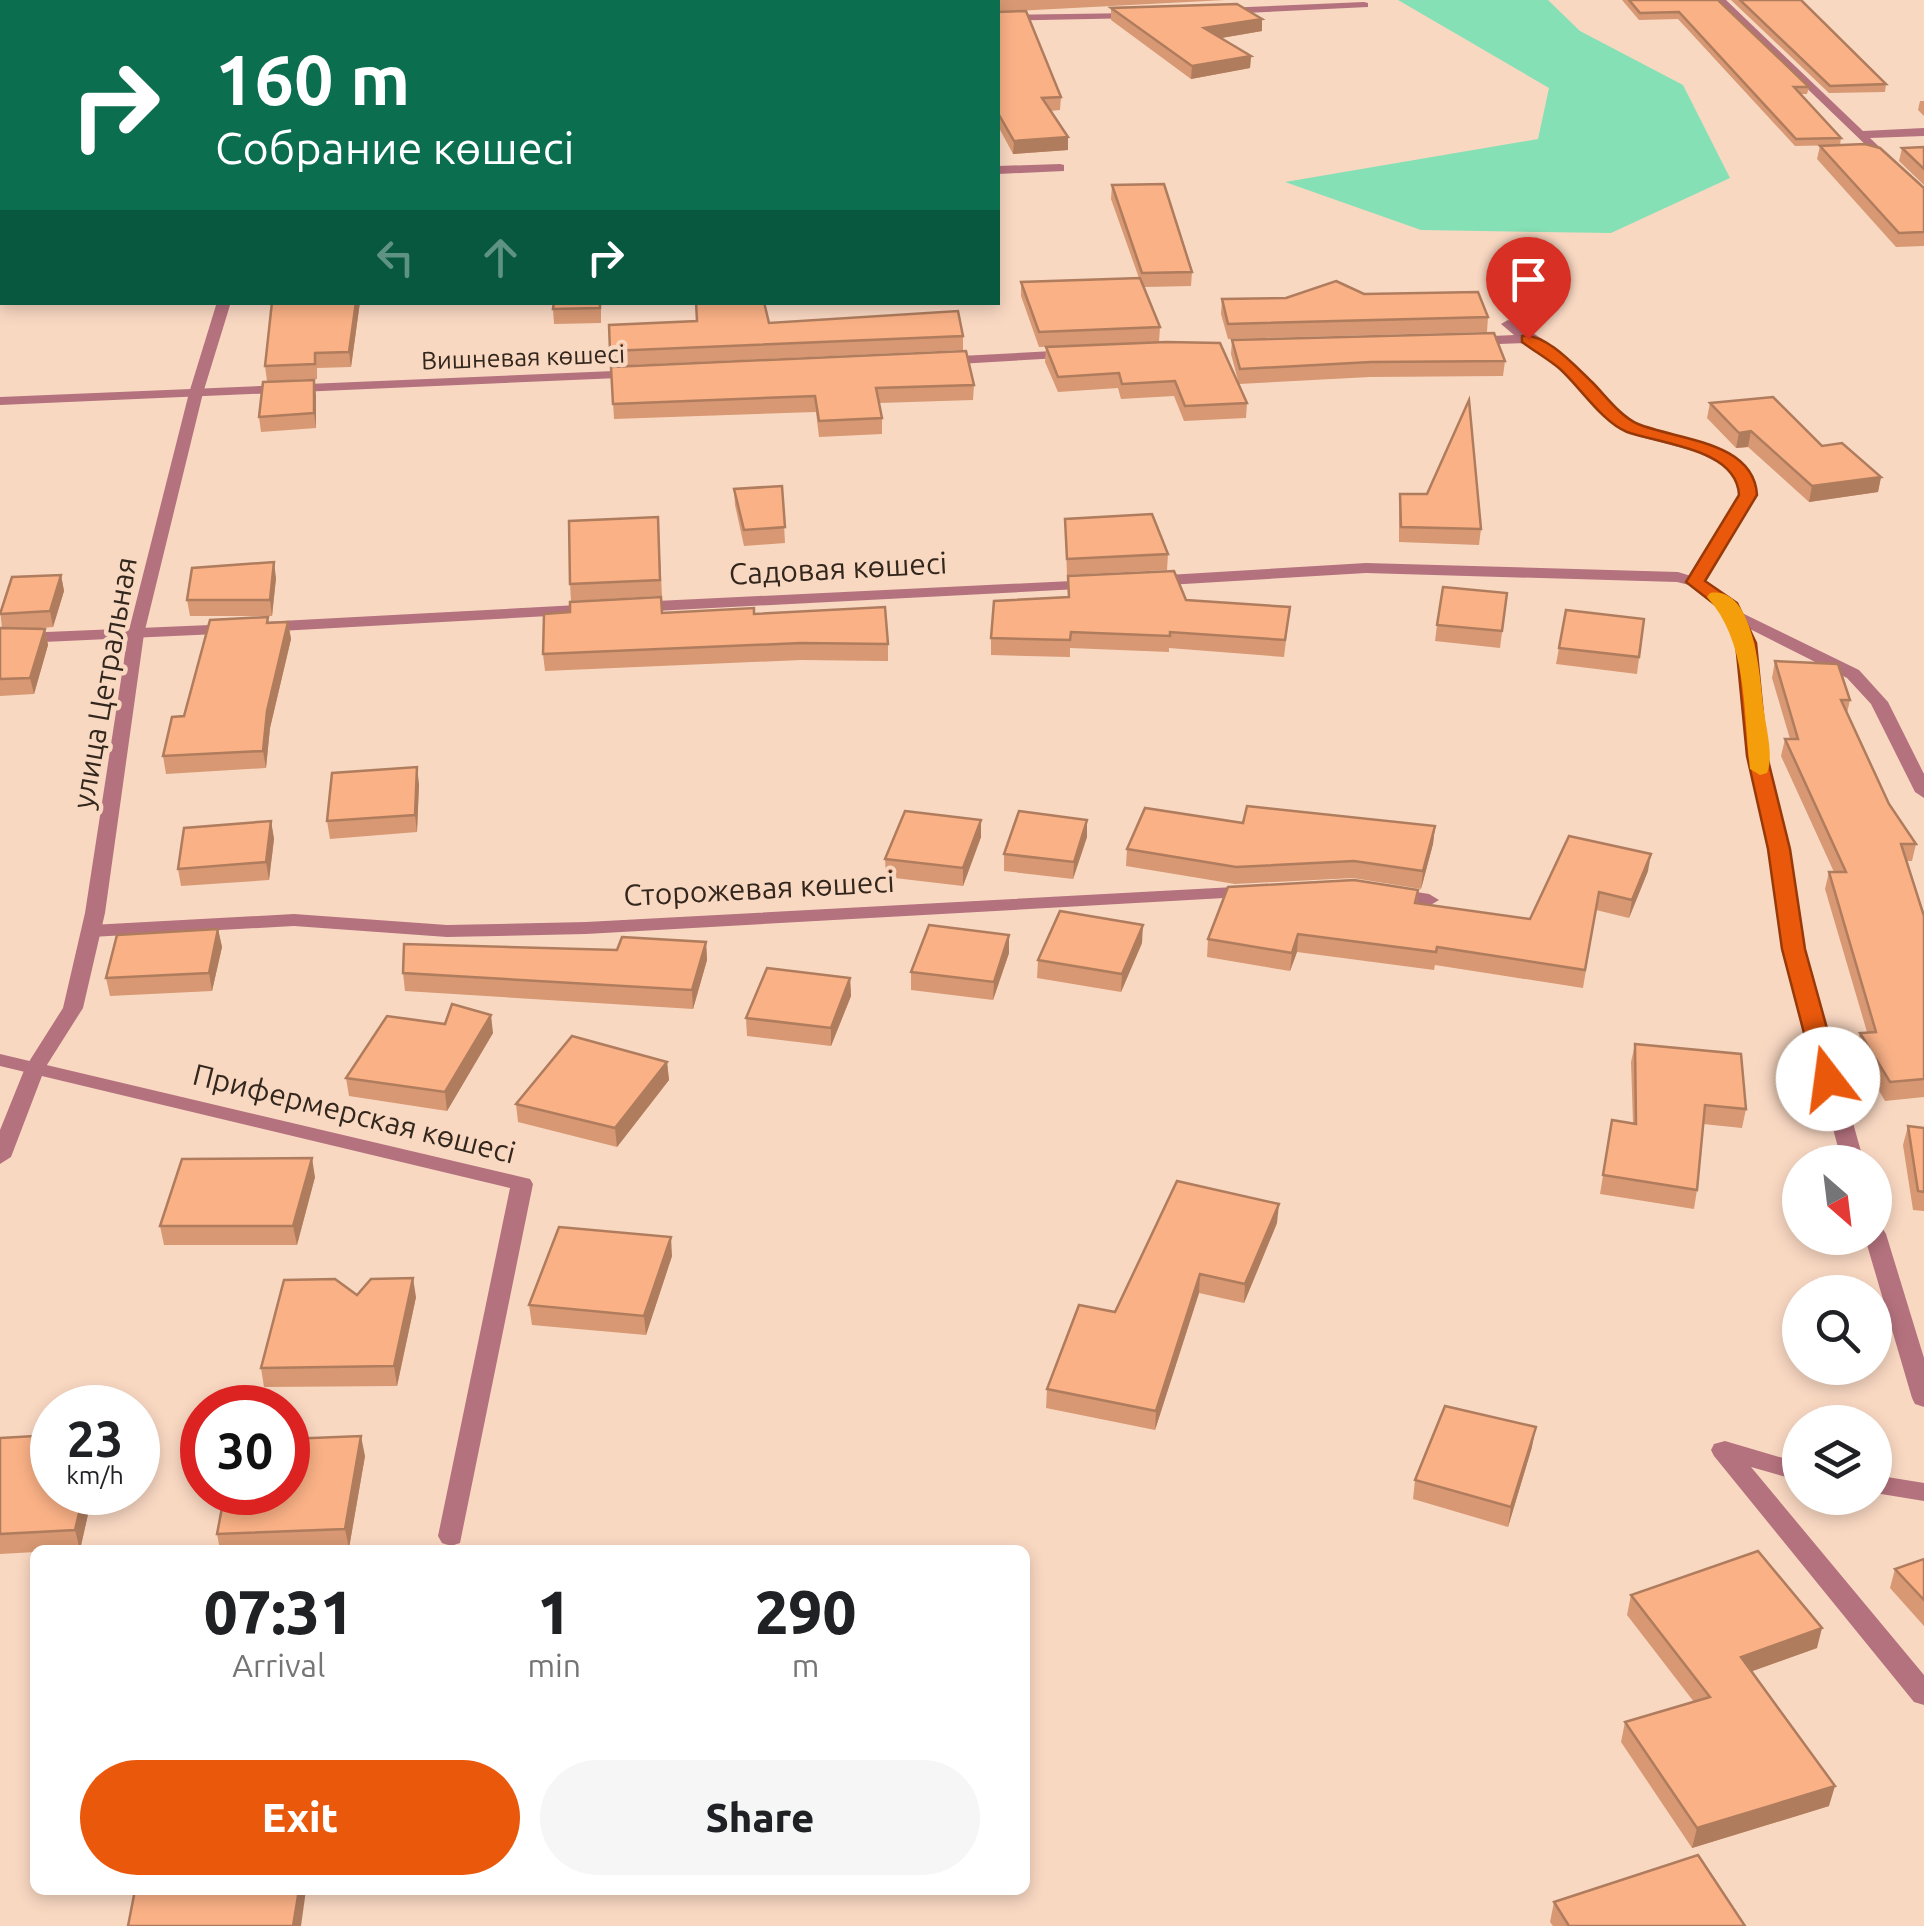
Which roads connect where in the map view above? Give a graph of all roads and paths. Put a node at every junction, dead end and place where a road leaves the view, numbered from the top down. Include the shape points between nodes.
1 (1720, 0) edge
2 (1364, 5) dead end
3 (1204, 12) edge
4 (1154, 15) edge
5 (1000, 18) edge
6 (1924, 132) edge
7 (1860, 135) junction
8 (1060, 168) dead end
9 (1000, 170) edge
10 (1924, 197) edge
11 (223, 305) edge
12 (1508, 324) dead end
13 (1528, 339) junction
14 (1450, 341) edge
15 (1097, 353) edge
16 (922, 362) edge
17 (652, 374) edge
18 (196, 393) junction
19 (0, 401) edge
20 (1687, 580) junction
21 (1132, 582) edge
22 (1113, 584) edge
23 (1734, 615) junction
24 (136, 634) junction
25 (0, 640) edge
26 (1924, 792) edge
27 (1275, 891) edge
28 (1372, 891) edge
29 (1428, 900) edge
30 (91, 931) junction
31 (0, 1060) edge
32 (36, 1068) junction
33 (1849, 1145) edge
34 (0, 1156) edge
35 (1881, 1255) edge
36 (1924, 1398) edge
37 (1782, 1467) edge
38 (1892, 1487) edge
39 (1924, 1492) edge
40 (451, 1536) dead end
41 (1924, 1694) edge

1 - 7 street
2 - 3 street
4 - 5 street
6 - 7 street
7 - 10 street
8 - 9 street
11 - 18 street, улица Цетральная
12 - 13 street
13 - 14 street
13 - 20 street via 1628,426 1708,451 1734,463 1747,479 1748,495
15 - 16 street
17 - 18 street, Вишневая көшесі
18 - 19 street, Вишневая көшесі
18 - 24 street, улица Цетральная
20 - 21 street via 1366,568
20 - 23 street
22 - 24 street, Садовая көшесі
23 - 26 street via 1852,674 1879,702
23 - 33 street via 1746,643 1757,756 1794,949
24 - 25 street, Садовая көшесі
24 - 30 street, улица Цетральная
27 - 30 street, Сторожевая көшесі via 586,928 446,931 294,920
28 - 29 street
30 - 32 street, улица Цетральная via 73,1008
31 - 32 street, Прифермерская көшесі
32 - 34 street, улица Цетральная
32 - 40 street, Прифермерская көшесі via 522,1184
35 - 36 street
37 - 41 street via 1724,1450
38 - 39 street

